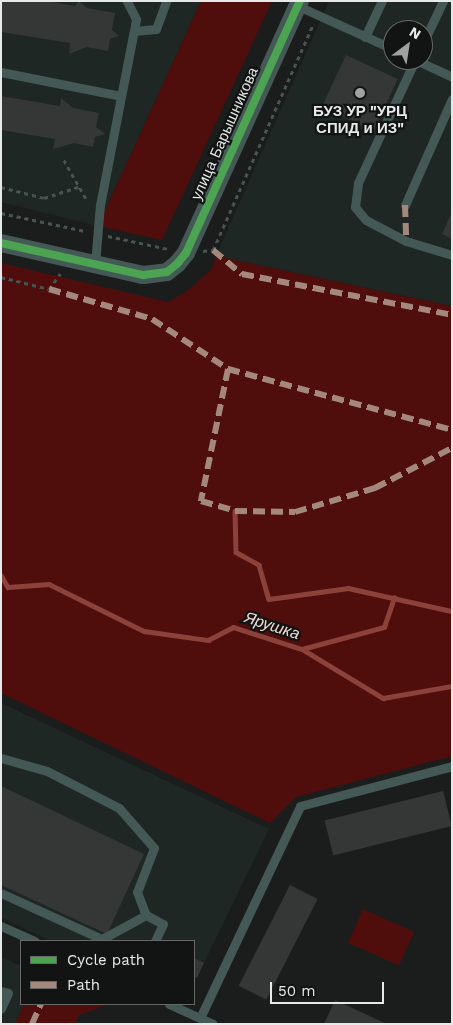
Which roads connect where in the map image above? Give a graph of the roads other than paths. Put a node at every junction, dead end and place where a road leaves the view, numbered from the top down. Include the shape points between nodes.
1 (127, 1) edge
2 (166, 1) edge
3 (382, 1) edge
4 (442, 1) edge
5 (299, 4) edge
6 (433, 21) edge
7 (134, 31) junction
8 (365, 37) junction
9 (383, 45) edge
10 (433, 68) edge
11 (411, 70) edge
12 (1, 72) edge
13 (452, 77) edge
14 (121, 96) junction
15 (452, 99) edge
16 (405, 205) dead end
17 (1, 243) edge
18 (452, 256) edge
19 (95, 264) junction
20 (1, 758) edge
21 (452, 766) edge
22 (1, 892) edge
23 (146, 915) junction
24 (1, 926) edge
25 (33, 940) edge
26 (155, 940) edge
27 (1, 991) edge
28 (171, 1005) edge
29 (1, 1008) edge
30 (200, 1018) junction
31 (213, 1024) edge

1 - 7 lane via 136,19
2 - 7 lane via 156,29
3 - 8 lane
4 - 6 lane
5 - 8 lane
5 - 19 street, улица Барышникова via 186,253 167,272 143,274
7 - 14 lane
8 - 9 lane
10 - 13 lane
11 - 18 lane via 358,183 355,207 366,220 406,241
12 - 14 lane
14 - 19 lane via 97,221
15 - 16 lane
17 - 19 street
20 - 23 lane via 47,771 119,808 154,848 137,892
21 - 30 lane via 300,806
22 - 23 lane via 102,938
23 - 26 lane via 163,924
24 - 25 lane
27 - 29 lane via 8,994
28 - 30 lane
30 - 31 lane

